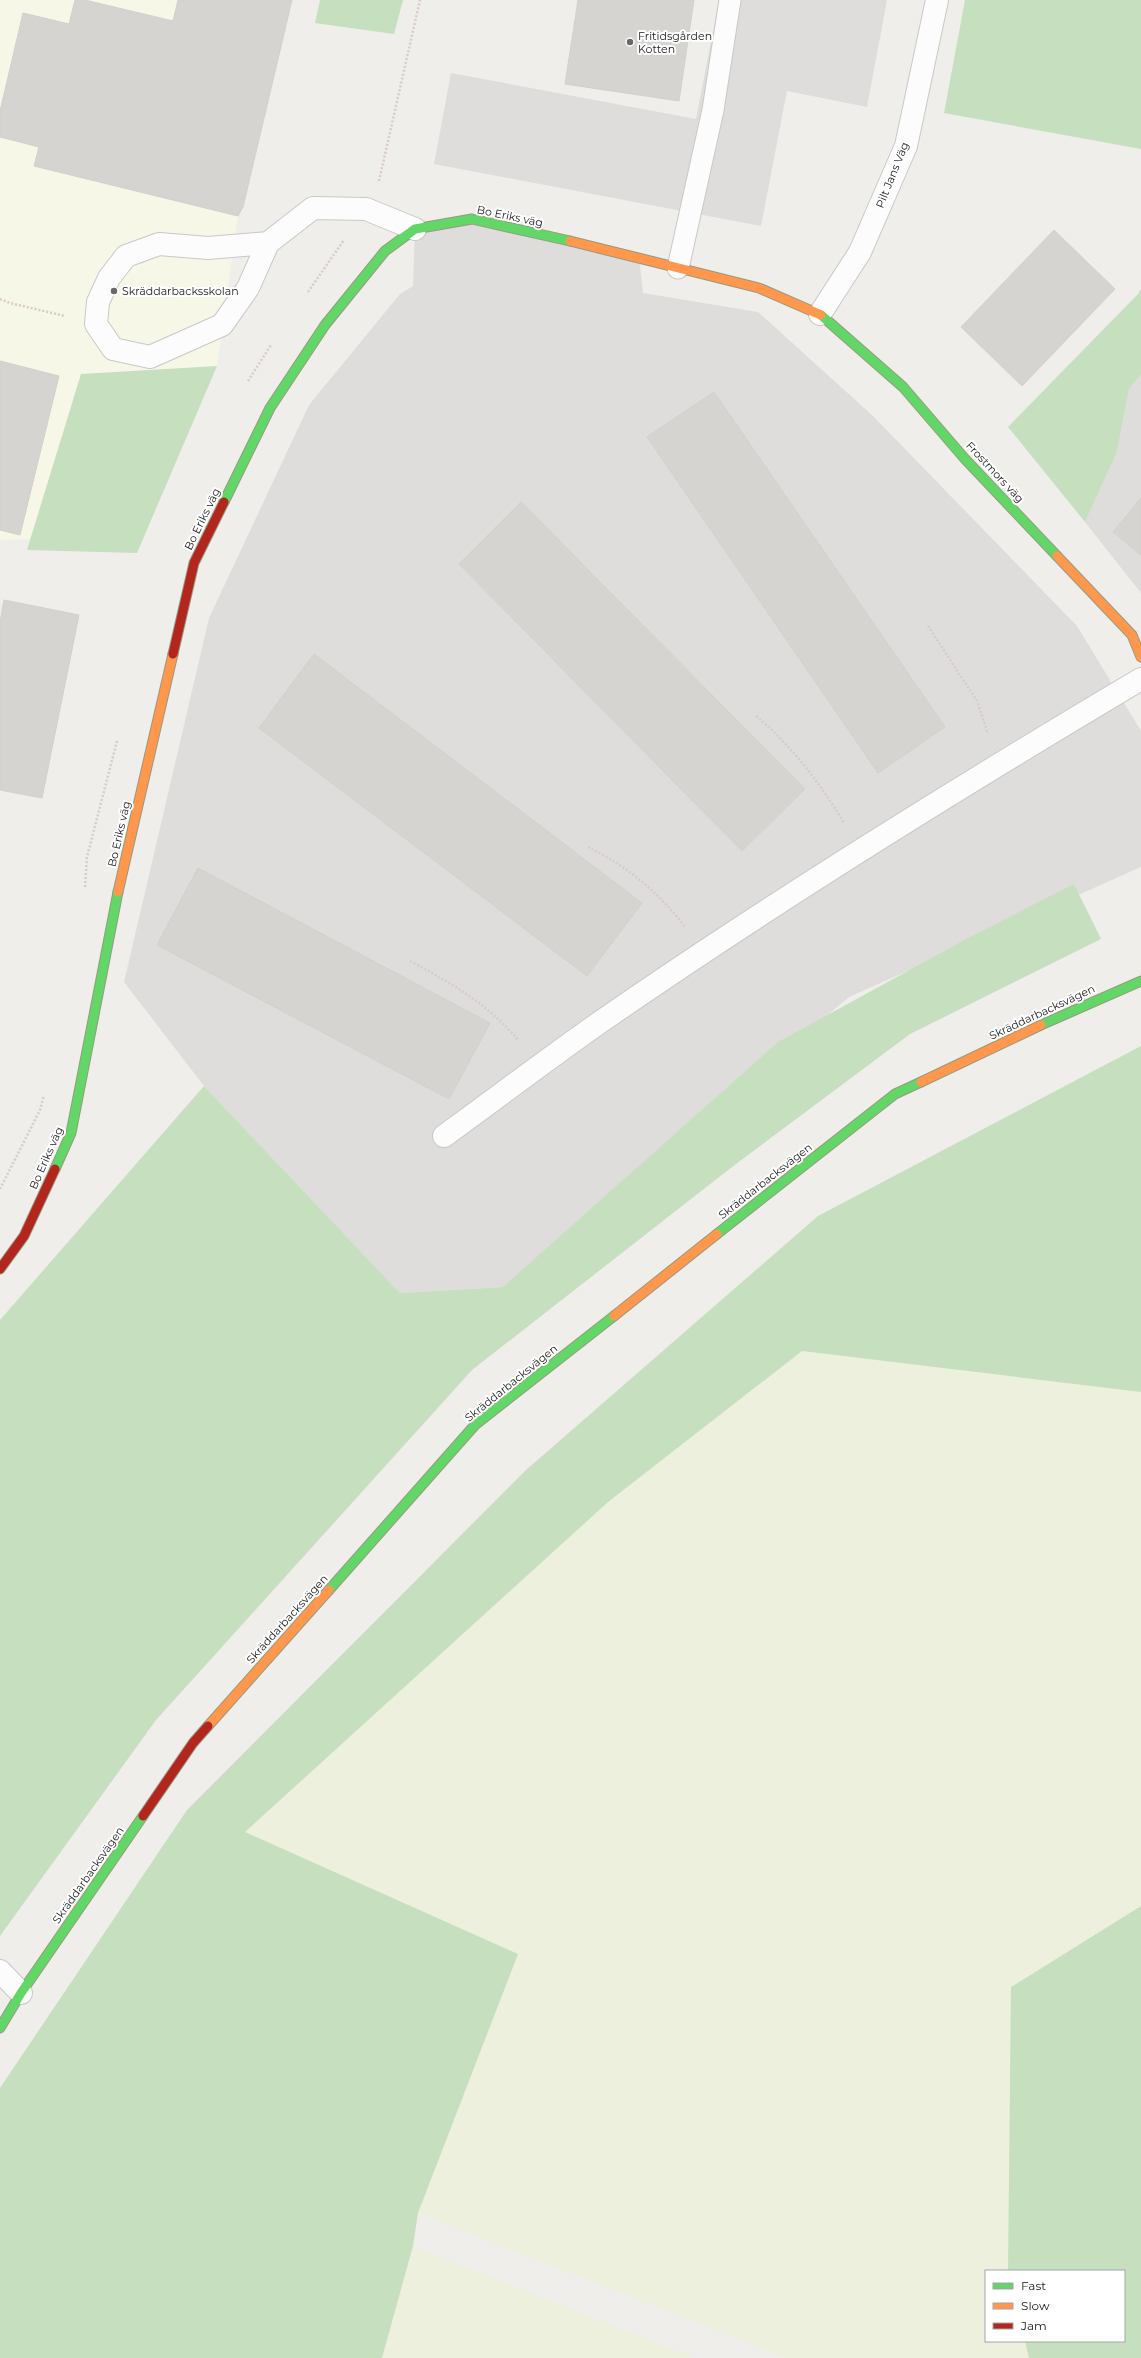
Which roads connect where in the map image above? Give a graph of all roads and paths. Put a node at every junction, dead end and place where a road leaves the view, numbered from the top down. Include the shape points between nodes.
1 (730, 0) edge
2 (937, 0) edge
3 (415, 228) junction
4 (268, 243) junction
5 (678, 268) junction
6 (0, 298) edge
7 (820, 314) junction
8 (96, 324) junction
9 (928, 626) dead end
10 (1141, 657) edge
11 (1141, 679) edge
12 (756, 716) dead end
13 (998, 765) junction
14 (588, 846) dead end
15 (860, 851) junction
16 (704, 953) junction
17 (410, 961) dead end
18 (1141, 981) edge
19 (540, 1066) junction
20 (444, 1136) dead end
21 (0, 1269) edge
22 (0, 1971) edge
23 (21, 1993) junction
24 (0, 2028) edge

1 - 5 lane via 713,110
2 - 7 street, Pilt Jans Väg via 906,146 860,252
3 - 4 street via 366,209 313,208
3 - 5 street, Bo Eriks väg via 472,219
3 - 21 street, Bo Eriks väg via 385,251 325,325 291,376 270,408 194,563 126,854 72,1133 24,1236
4 - 8 street via 208,248 159,244 126,256 109,278 98,302
4 - 8 street via 248,288 222,325 150,357 113,349
5 - 7 street, Bo Eriks väg via 759,288
6 - 8 path via 10,303
7 - 10 street, Frostmors väg via 903,387 966,459 1132,635
9 - 13 path via 977,701
11 - 13 street
12 - 15 path via 778,735 824,790
13 - 15 street
14 - 16 path via 612,859 669,905
15 - 16 street
16 - 19 street
17 - 19 path via 461,989 501,1019
18 - 23 street, Skräddarbacksvägen via 894,1094 476,1425 193,1744
19 - 20 street
22 - 23 street
23 - 24 street, Skräddarbacksvägen

